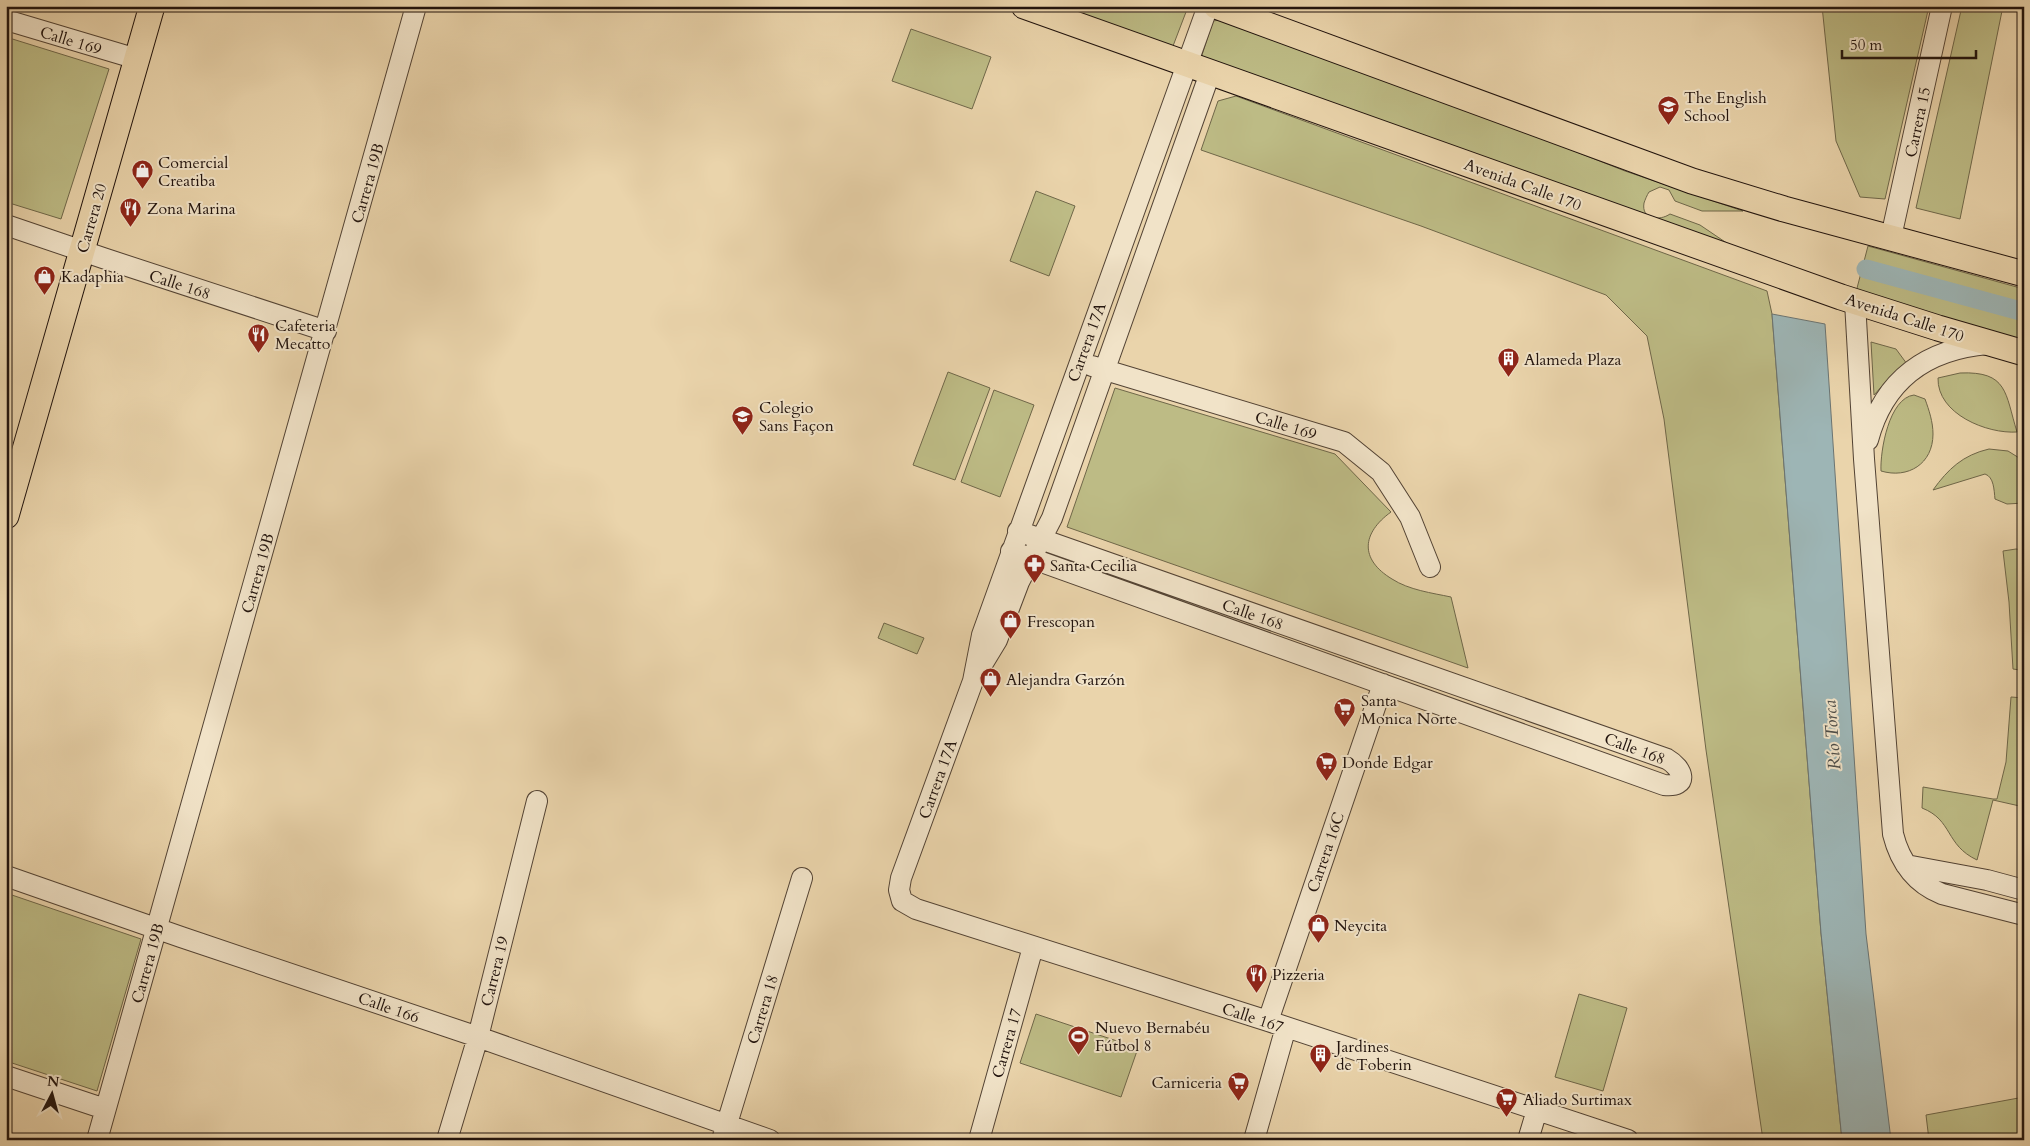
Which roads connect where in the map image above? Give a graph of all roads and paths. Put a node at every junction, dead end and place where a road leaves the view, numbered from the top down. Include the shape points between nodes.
1 (152, 6) edge
2 (416, 6) edge
3 (1024, 6) edge
4 (1208, 6) edge
5 (1216, 6) edge
6 (1942, 6) edge
7 (6, 20) edge
8 (137, 60) junction
9 (1187, 64) junction
10 (1210, 73) junction
11 (6, 225) edge
12 (1891, 237) junction
13 (82, 252) junction
14 (2024, 274) edge
15 (1855, 302) junction
16 (326, 332) junction
17 (1991, 344) junction
18 (2024, 353) edge
19 (1079, 362) junction
20 (1104, 370) junction
21 (1864, 459) junction
22 (6, 516) edge
23 (1018, 532) junction
24 (1041, 540) junction
25 (1011, 551) junction
26 (1031, 559) junction
27 (1430, 567) dead end
28 (973, 681) junction
29 (1383, 684) junction
30 (538, 802) dead end
31 (1906, 865) junction
32 (6, 876) edge
33 (802, 878) dead end
34 (901, 878) joint
35 (2024, 890) edge
36 (2024, 915) edge
37 (156, 929) junction
38 (1033, 947) junction
39 (1277, 1024) junction
40 (478, 1036) junction
41 (6, 1076) edge
42 (105, 1109) junction
43 (1537, 1110) junction
44 (724, 1132) edge
45 (97, 1140) edge
46 (447, 1140) edge
47 (770, 1140) edge
48 (979, 1140) edge
49 (1254, 1140) edge
50 (1528, 1140) edge
51 (1628, 1140) edge

1 - 8 main road, Carrera 20
2 - 16 street, Carrera 19B
3 - 9 main road, Avenida Calle 170
4 - 9 street, Carrera 17A
5 - 12 main road via 1692,181
6 - 12 street, Carrera 15
7 - 8 street, Calle 169
8 - 13 main road, Carrera 20
9 - 10 main road, Avenida Calle 170
9 - 19 street, Carrera 17A
10 - 15 main road, Avenida Calle 170
10 - 20 street, Carrera 17A
11 - 13 street, Calle 168
12 - 14 main road
13 - 16 street, Calle 168
13 - 22 main road, Carrera 20
15 - 17 main road, Avenida Calle 170
15 - 21 street
16 - 37 street, Carrera 19B
17 - 18 main road, Avenida Calle 170
17 - 21 street via 1951,350 1933,357 1905,376 1876,414
19 - 20 street, Calle 169
19 - 23 street, Carrera 17A
20 - 24 street, Carrera 17A via 1052,518
20 - 27 street, Calle 169 via 1344,442 1381,472 1410,516
21 - 31 street via 1893,834
23 - 24 street, Calle 168
23 - 25 street, Carrera 17A
24 - 26 street, Carrera 17A
24 - 29 street, Calle 168 via 1667,759 1676,764 1682,778 1672,786 1664,785
25 - 26 street, Calle 168
25 - 28 street, Carrera 17A via 982,636
26 - 28 street, Carrera 17A via 997,640
26 - 29 street, Calle 168
28 - 34 street, Carrera 17A
29 - 39 street, Carrera 16C
30 - 40 street, Carrera 19
31 - 35 street
31 - 36 street via 1922,884 1942,894
32 - 37 street, Calle 166
33 - 44 street, Carrera 18
34 - 38 street, Calle 167 via 899,890 902,901 916,909
37 - 40 street, Calle 166
37 - 42 street, Carrera 19B
38 - 39 street, Calle 167
38 - 48 street, Carrera 17
39 - 43 street, Calle 167
39 - 49 street, Carrera 16C
40 - 44 street, Calle 166
40 - 46 street, Carrera 19
41 - 42 street
42 - 45 street, Carrera 19B
43 - 50 street
43 - 51 street, Calle 167
44 - 47 street, Calle 166

